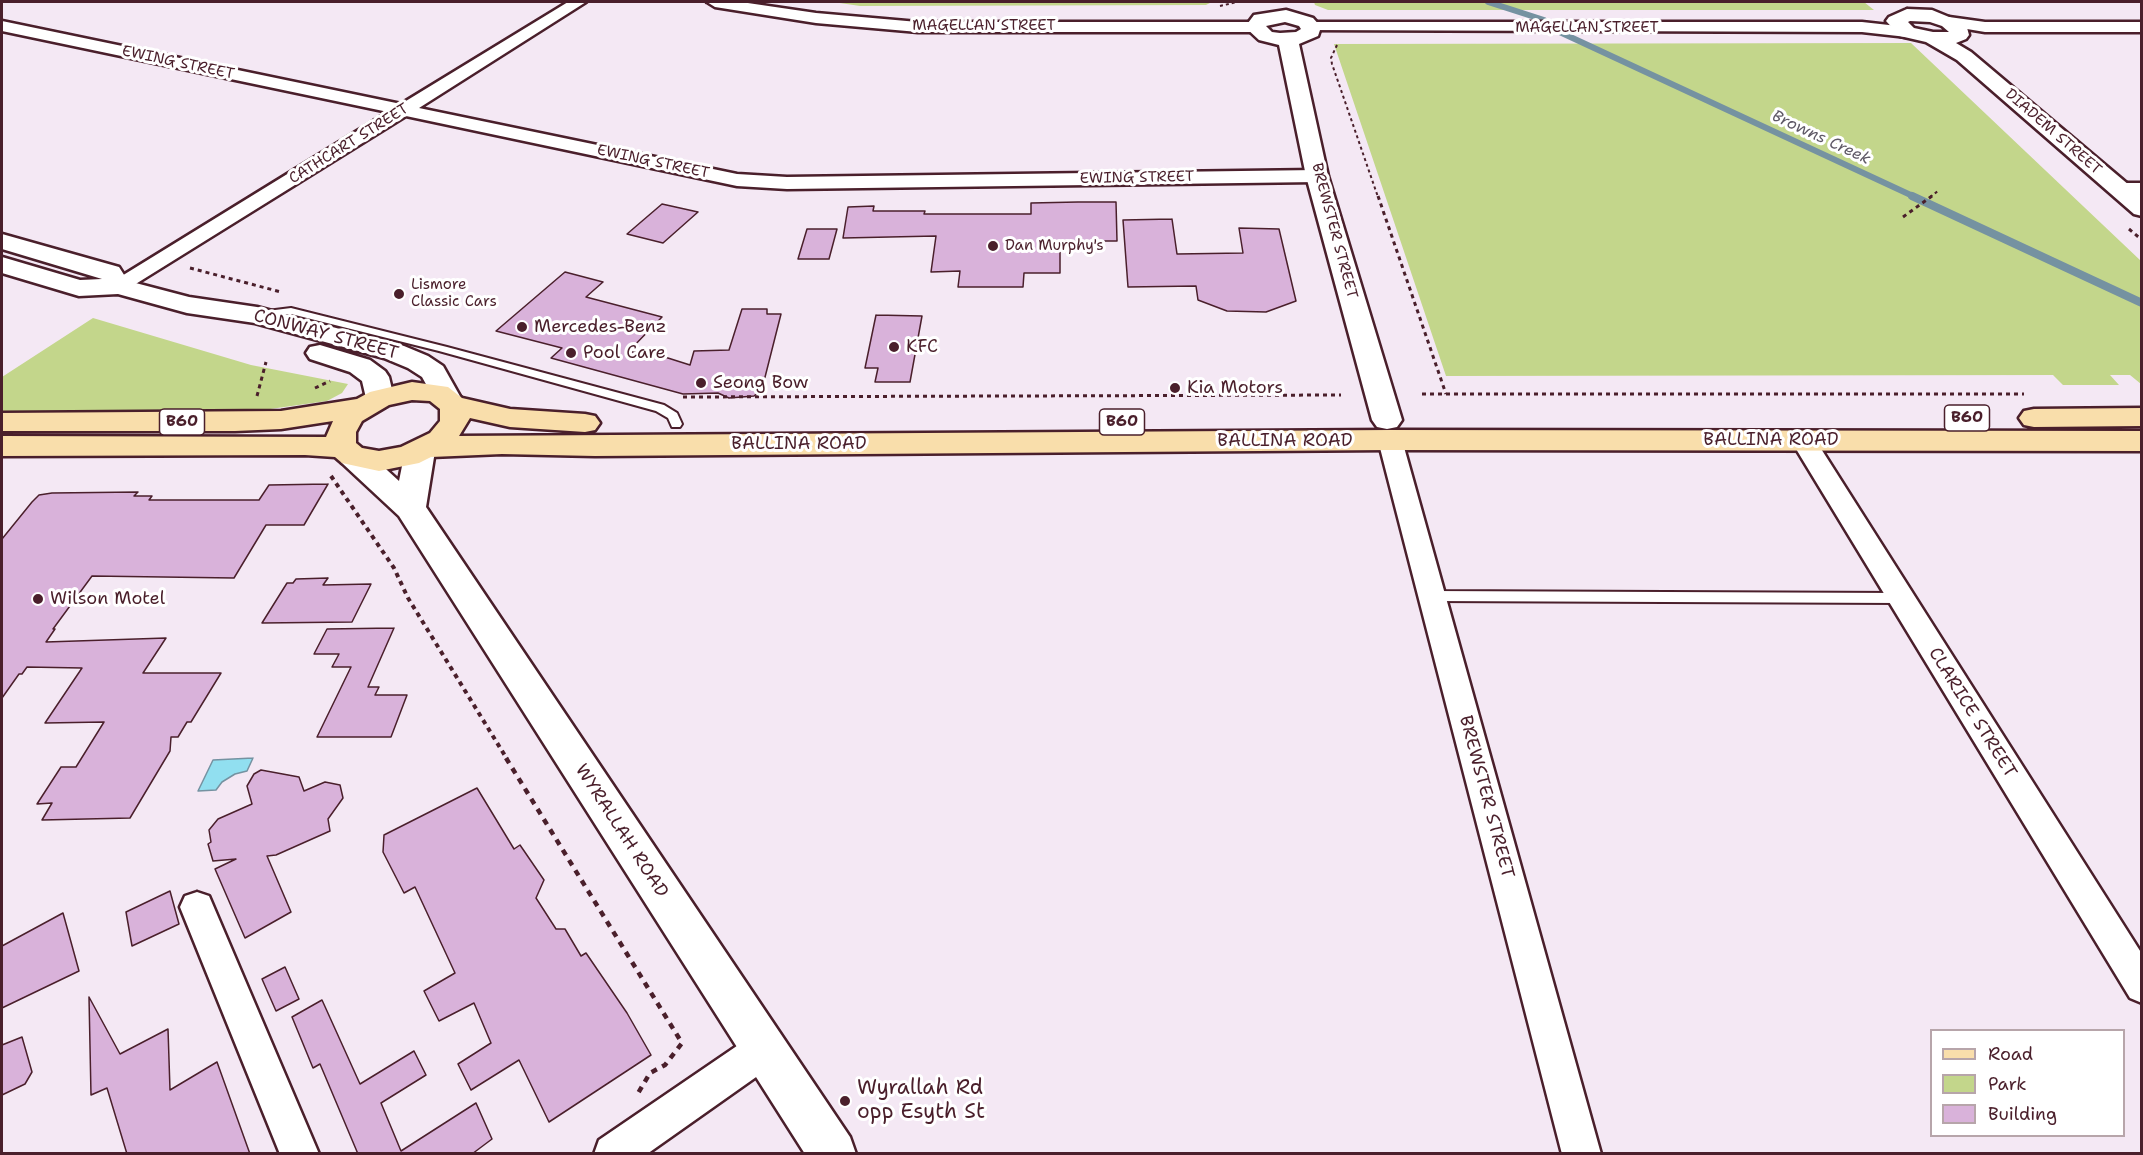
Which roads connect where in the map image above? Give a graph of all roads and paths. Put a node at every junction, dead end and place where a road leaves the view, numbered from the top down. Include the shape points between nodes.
1 (578, 2) edge
2 (715, 2) edge
3 (1278, 8) edge
4 (1904, 14) edge
5 (2, 26) edge
6 (1255, 27) junction
7 (1311, 27) junction
8 (2142, 27) edge
9 (1952, 32) junction
10 (1288, 39) junction
11 (1346, 45) dead end
12 (404, 111) junction
13 (1317, 176) junction
14 (2119, 189) junction
15 (2142, 189) edge
16 (1938, 191) dead end
17 (2142, 209) edge
18 (1903, 217) dead end
19 (2, 241) edge
20 (2, 265) edge
21 (189, 268) dead end
22 (119, 286) junction
23 (288, 294) dead end
24 (187, 305) junction
25 (257, 315) junction
26 (266, 362) dead end
27 (1422, 394) dead end
28 (1446, 394) junction
29 (2035, 394) dead end
30 (1341, 395) dead end
31 (450, 401) junction
32 (371, 403) junction
33 (254, 405) dead end
34 (676, 411) junction
35 (2142, 417) edge
36 (2, 422) edge
37 (1388, 430) junction
38 (1802, 440) junction
39 (2142, 441) edge
40 (2, 446) edge
41 (424, 449) junction
42 (340, 457) junction
43 (410, 508) junction
44 (1431, 596) junction
45 (1900, 598) junction
46 (197, 907) dead end
47 (2142, 986) edge
48 (763, 1050) junction
49 (652, 1125) junction
50 (300, 1154) edge
51 (613, 1154) edge
52 (833, 1154) edge
53 (1582, 1154) edge

1 - 12 street, CATHCART STREET
2 - 6 street, MAGELLAN STREET via 816,18 918,27
3 - 6 street
3 - 7 street
4 - 7 street, MAGELLAN STREET via 1862,27
4 - 9 street
4 - 9 street, DIADEM STREET via 1933,39
5 - 12 street, EWING STREET
6 - 10 street via 1266,36
7 - 10 street via 1308,34
8 - 9 street via 1985,27
9 - 14 street, DIADEM STREET
10 - 13 street, BREWSTER STREET
11 - 28 path via 1336,45 1332,64
12 - 13 street, EWING STREET via 759,182
12 - 22 street, CATHCART STREET
13 - 37 street, BREWSTER STREET
14 - 15 street
14 - 17 street, DIADEM STREET
16 - 18 path
19 - 22 street, CONWAY STREET via 110,272
20 - 22 street, CONWAY STREET via 79,288
21 - 23 path
22 - 24 street, CONWAY STREET
24 - 25 street, CONWAY STREET
24 - 32 street, CONWAY STREET via 231,330 360,366 375,377
25 - 31 street, CONWAY STREET via 418,362 433,372
25 - 34 lane via 291,311 660,408 673,416
26 - 33 path
27 - 28 path
28 - 29 path
30 - 34 path via 721,399
31 - 32 main road, B60 via 428,391 412,391
31 - 34 main road, BALLINA ROAD / B60 via 510,418 544,422
31 - 41 main road, B60 via 456,415 454,423 440,440
32 - 36 main road, B60 via 322,416 258,422
32 - 42 main road via 344,424
34 - 37 main road, BALLINA ROAD / B60
35 - 37 main road, BALLINA ROAD / B60
37 - 38 main road, BALLINA ROAD / B60
37 - 41 main road, BALLINA ROAD / B60 via 607,446 502,444
37 - 44 street, BREWSTER STREET
38 - 39 main road, BALLINA ROAD / B60
38 - 45 street, CLARICE STREET
40 - 42 main road, B60 via 305,445
41 - 42 main road, B60 via 379,461
41 - 43 street
42 - 43 street, WYRALLAH ROAD
42 - 49 path via 408,598 682,1043 665,1065 650,1073 636,1094
43 - 48 street, WYRALLAH ROAD
44 - 45 lane
44 - 53 street, BREWSTER STREET
45 - 47 street, CLARICE STREET
46 - 50 street
48 - 49 street
48 - 52 street, WYRALLAH ROAD
49 - 51 street

